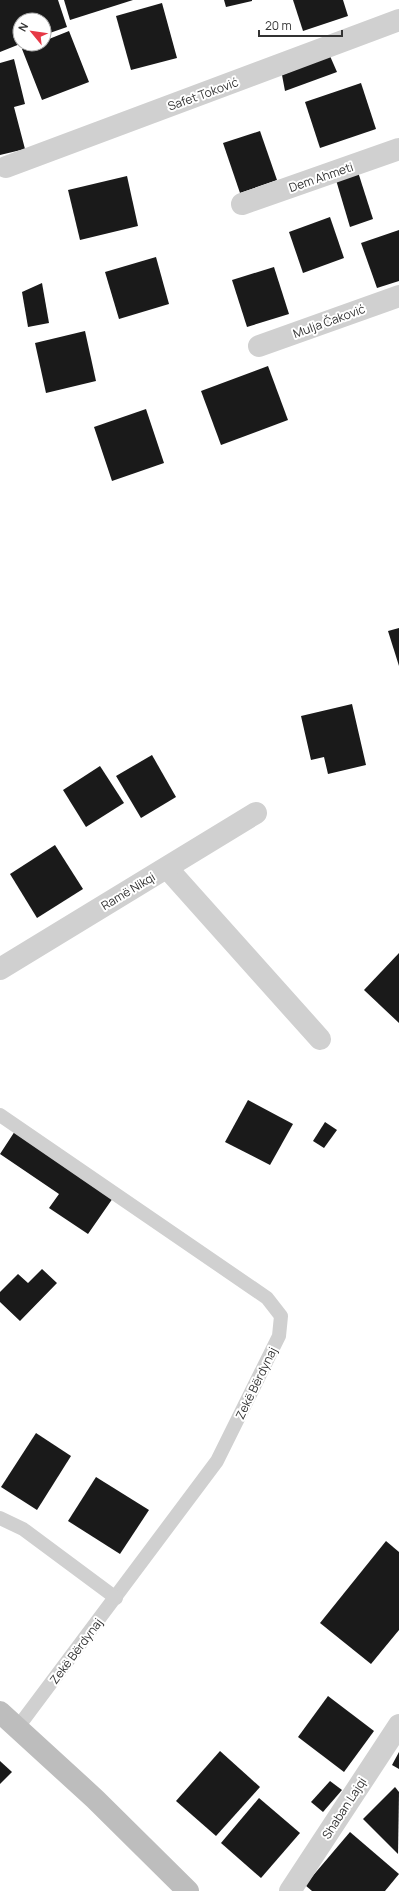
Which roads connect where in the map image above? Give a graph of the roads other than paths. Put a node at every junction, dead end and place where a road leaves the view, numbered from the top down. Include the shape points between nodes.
1 (399, 20) edge
2 (399, 149) edge
3 (6, 166) dead end
4 (242, 204) dead end
5 (399, 296) edge
6 (259, 346) dead end
7 (256, 813) dead end
8 (167, 868) junction
9 (0, 969) edge
10 (320, 1039) dead end
11 (0, 1115) edge
12 (0, 1518) edge
13 (116, 1598) junction
14 (0, 1712) edge
15 (399, 1725) edge
16 (18, 1727) junction
17 (188, 1891) edge
18 (290, 1891) edge

1 - 3 street, Safet Toković
2 - 4 street, Dem Ahmeti
5 - 6 street, Mulja Čaković
7 - 8 street, Ramë Nikqi
8 - 9 street, Ramë Nikqi
8 - 10 street
11 - 13 lane, Zekë Bërdynaj via 267,1298 281,1316 279,1336 217,1460
12 - 13 lane via 23,1529
13 - 16 lane, Zekë Bërdynaj
14 - 16 main road
15 - 18 street, Shaban Lajqi
16 - 17 main road

